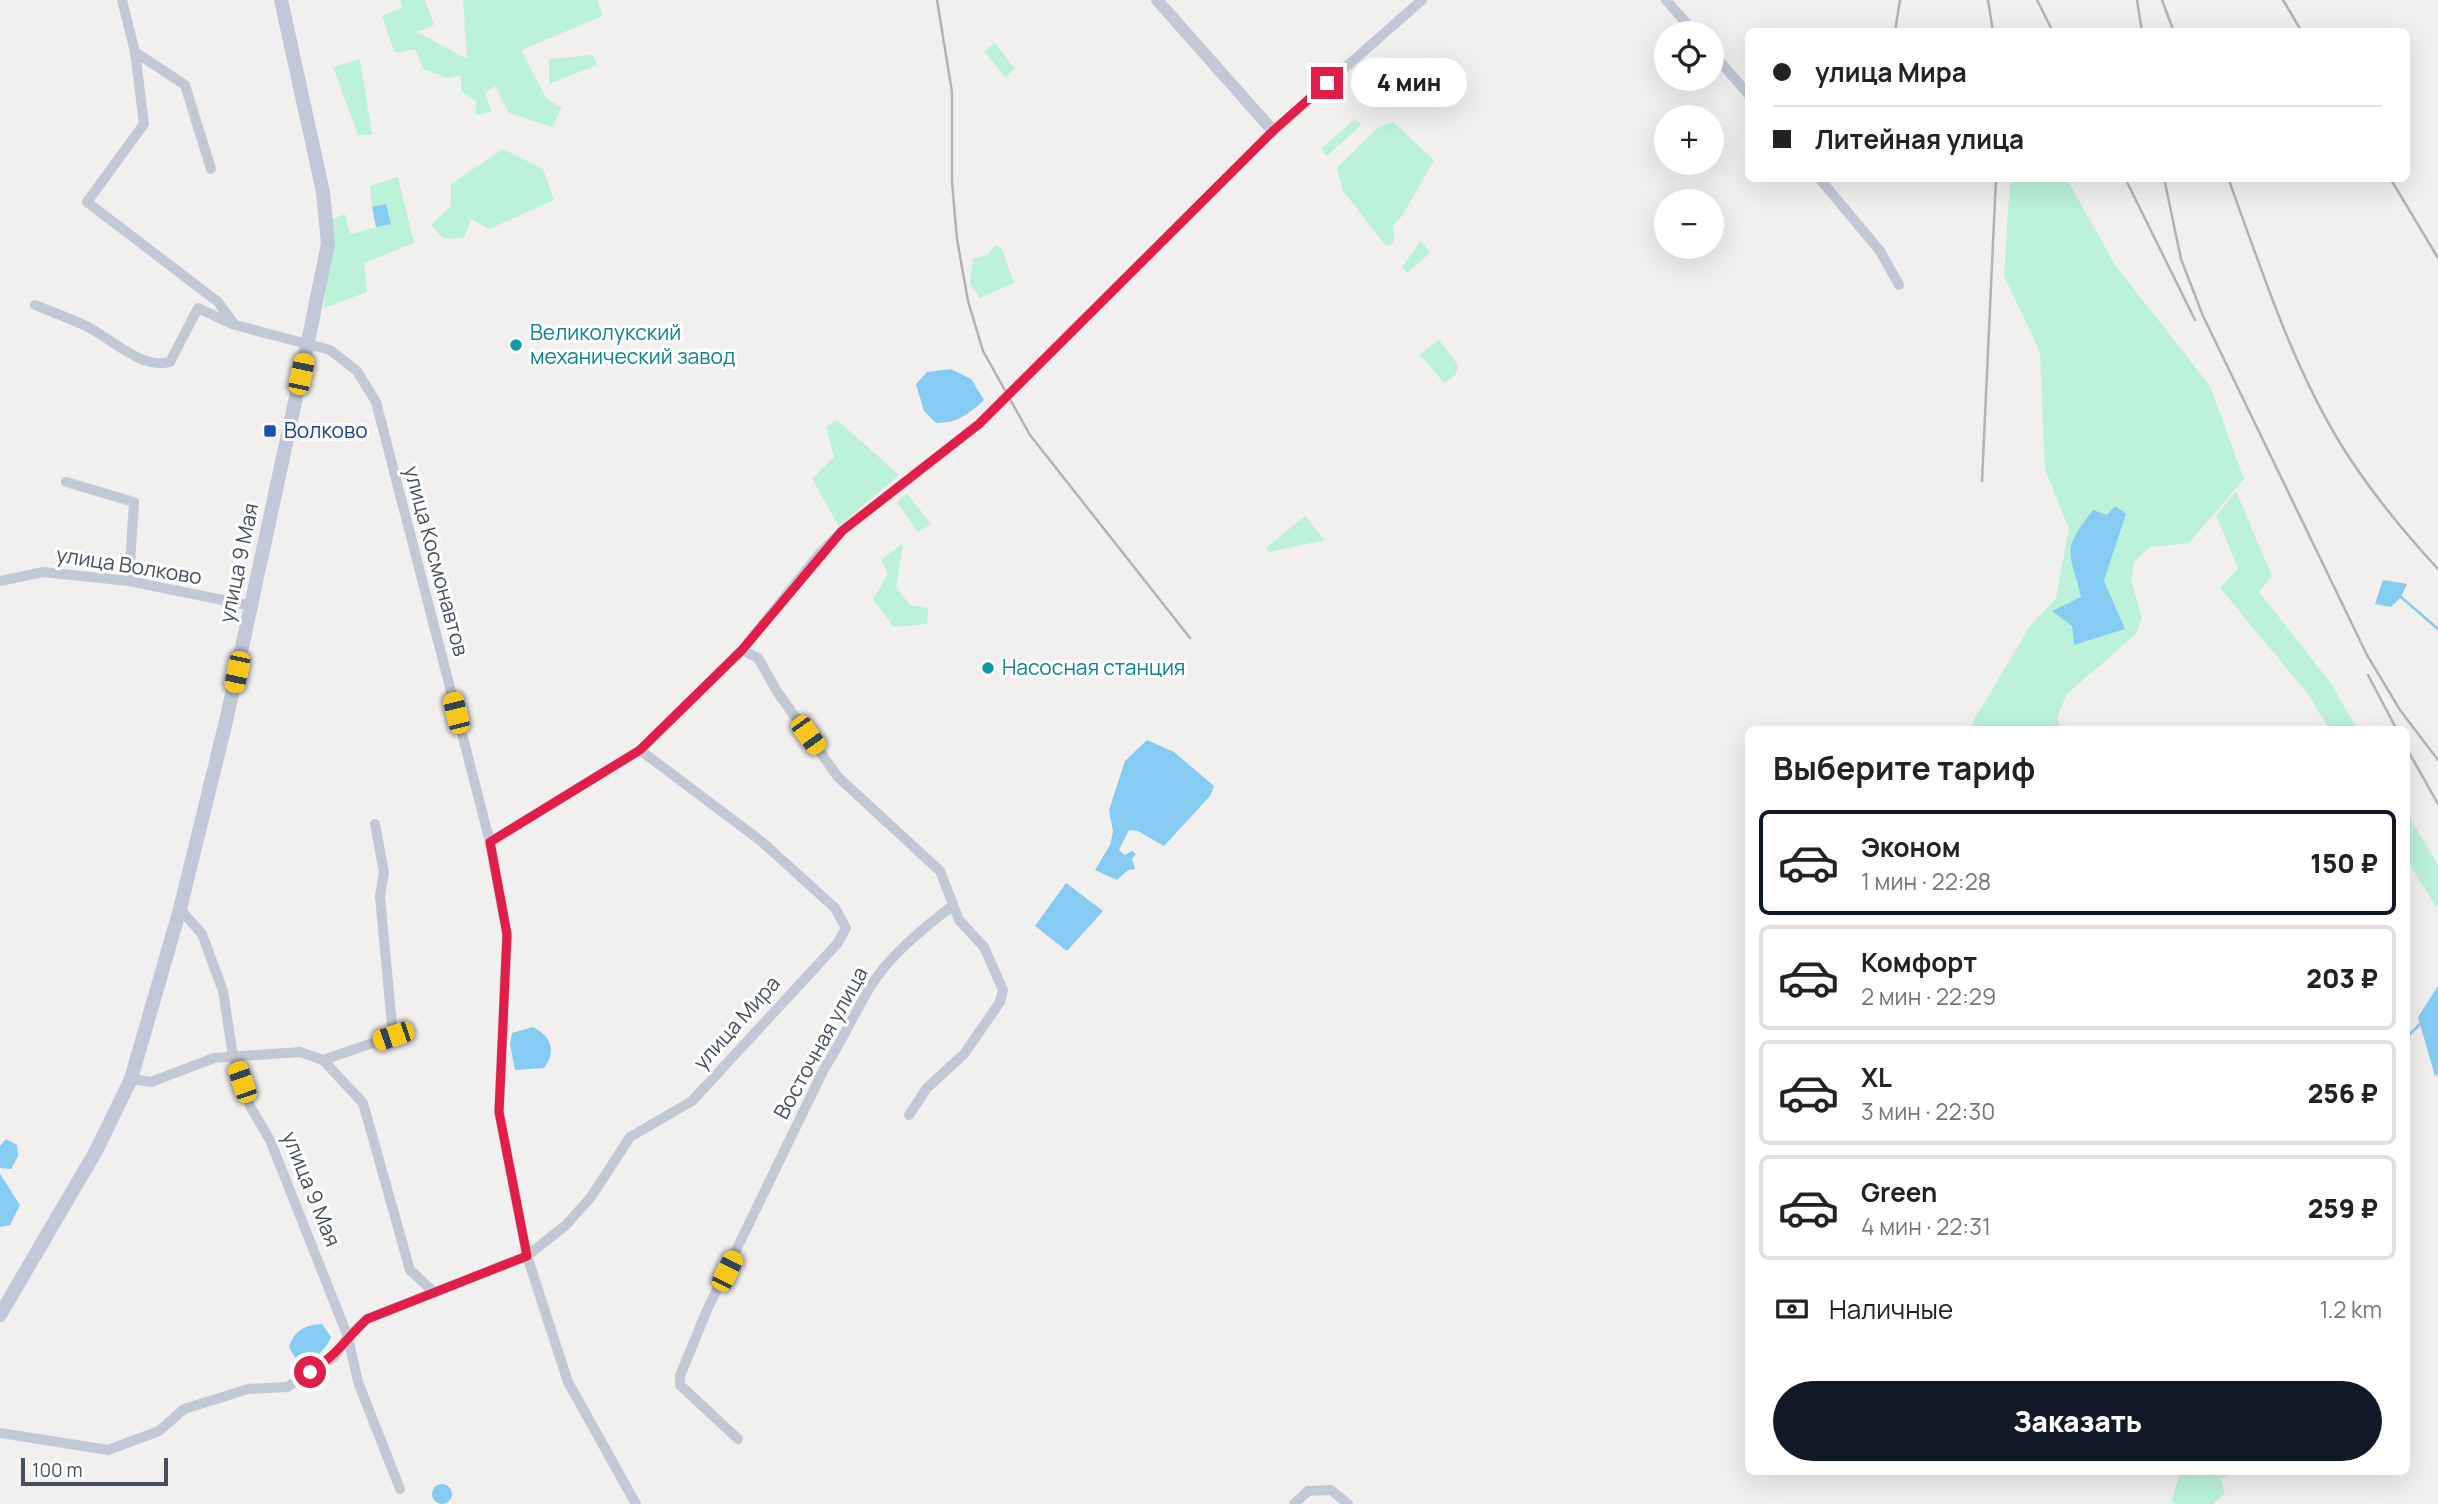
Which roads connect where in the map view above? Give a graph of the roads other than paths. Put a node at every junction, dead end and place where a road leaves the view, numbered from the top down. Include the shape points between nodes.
1 (122, 0) edge
2 (281, 0) edge
3 (1157, 0) edge
4 (1422, 0) edge
5 (1666, 0) edge
6 (1684, 21) edge
7 (135, 52) junction
8 (1724, 66) edge
9 (1745, 90) edge
10 (1273, 131) junction
11 (211, 169) dead end
12 (1822, 182) edge
13 (1899, 285) dead end
14 (35, 305) dead end
15 (235, 325) junction
16 (307, 346) junction
17 (66, 482) dead end
18 (0, 581) edge
19 (128, 581) junction
20 (251, 606) junction
21 (742, 650) junction
22 (640, 750) junction
23 (375, 824) dead end
24 (490, 842) junction
25 (953, 905) junction
26 (180, 909) junction
27 (233, 1056) junction
28 (323, 1060) junction
29 (131, 1079) junction
30 (909, 1115) dead end
31 (527, 1256) junction
32 (435, 1293) junction
33 (0, 1315) edge
34 (348, 1337) junction
35 (0, 1433) edge
36 (738, 1439) dead end
37 (400, 1489) dead end
38 (636, 1504) edge
39 (1294, 1504) edge
40 (1348, 1504) edge

1 - 7 street
2 - 16 main road, улица 9 Мая via 323,192 328,244
3 - 10 street
4 - 10 street
5 - 6 street
7 - 11 street via 185,85
7 - 15 street via 144,124 87,202 218,302
8 - 9 street
10 - 21 street via 979,424 842,531
12 - 13 street via 1880,251
14 - 15 street via 159,365 170,362 198,308
15 - 16 street, улица Космонавтов
16 - 20 main road, улица 9 Мая
16 - 24 street, улица Космонавтов via 330,350 356,371 376,401
17 - 19 street via 134,502
18 - 19 street, улица Волково via 43,572
19 - 20 street, улица Волково
20 - 26 main road, улица 9 Мая
21 - 22 street
21 - 25 street via 758,658 838,777 940,871
22 - 24 street
22 - 31 street, улица Мира via 761,841 835,908 846,928 837,944 692,1101 630,1137 591,1197 566,1225
23 - 28 street via 384,872 380,895 393,1036
24 - 31 street, улица Космонавтов via 507,934 499,1112
25 - 30 street via 984,947 1003,994 964,1054 927,1088
25 - 36 street, Восточная улица via 891,960 870,987 818,1081 680,1376 680,1385
26 - 27 street, улица 9 Мая via 202,934 223,991
26 - 29 main road, улица 9 Мая
27 - 28 street via 300,1052
27 - 29 street via 214,1058 151,1082
27 - 34 street, улица 9 Мая
28 - 32 street via 363,1102 410,1270
29 - 33 main road, улица 9 Мая via 96,1151
31 - 32 street, улица Мира
31 - 38 street, улица Космонавтов via 568,1382
32 - 34 street, улица Мира via 367,1319
34 - 35 street, улица Мира via 334,1357 287,1387 248,1389 184,1409 159,1431 108,1450
34 - 37 street, улица 9 Мая via 358,1382
39 - 40 street via 1308,1491 1331,1490

